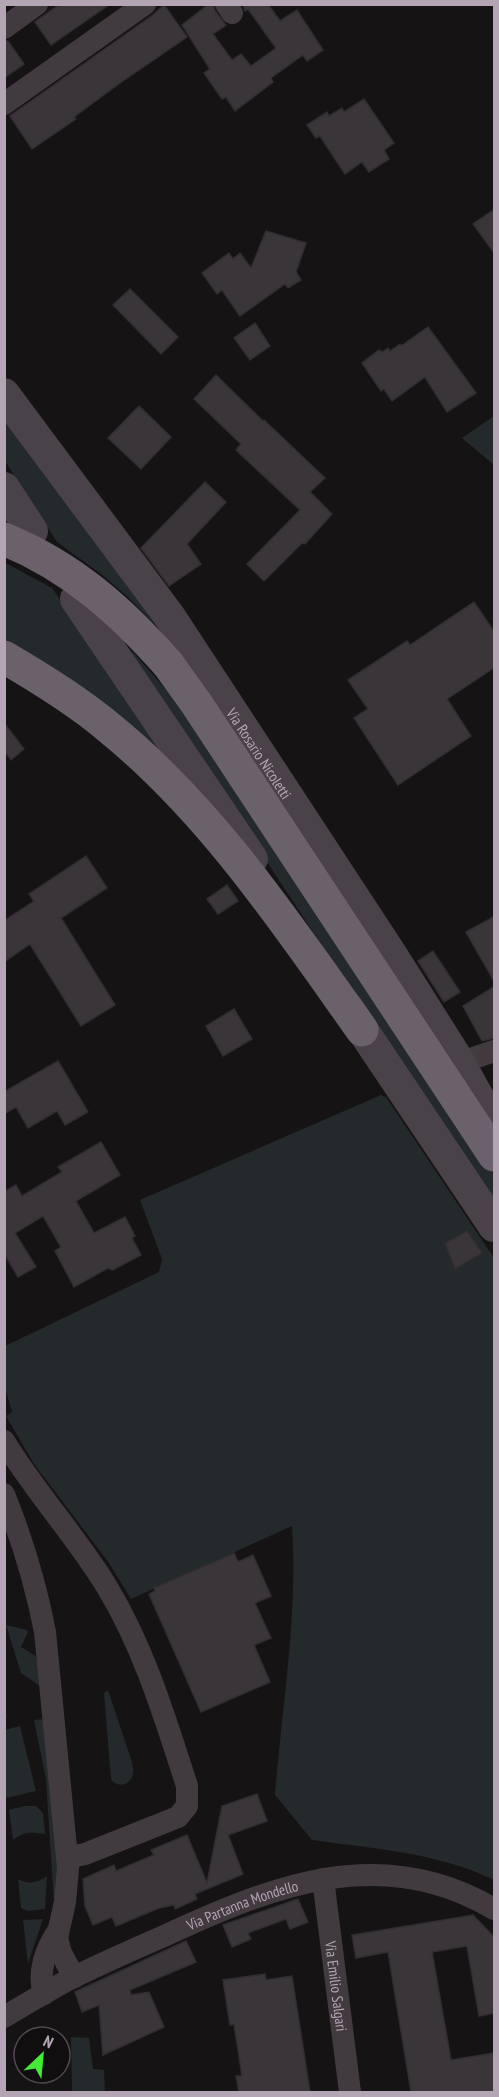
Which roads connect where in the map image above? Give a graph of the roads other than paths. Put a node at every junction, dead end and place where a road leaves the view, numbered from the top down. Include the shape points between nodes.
1 (37, 4) edge
2 (145, 4) edge
3 (4, 28) edge
4 (4, 104) edge
5 (4, 394) edge
6 (4, 488) edge
7 (18, 535) edge
8 (76, 599) dead end
9 (4, 657) edge
10 (362, 1030) junction
11 (495, 1051) edge
12 (459, 1064) junction
13 (495, 1126) edge
14 (495, 1155) edge
15 (495, 1226) edge
16 (4, 1441) edge
17 (4, 1494) edge
18 (67, 1858) junction
19 (323, 1879) junction
20 (495, 1909) edge
21 (58, 1931) junction
22 (74, 1977) junction
23 (44, 1994) junction
24 (4, 2017) edge
25 (350, 2092) edge

1 - 3 street
2 - 4 street
5 - 12 main road, Via Rosario Nicoletti via 170,617
6 - 7 main road
7 - 14 highway, bridge via 25,547 108,602 168,664
8 - 10 main road via 226,819
9 - 10 highway via 107,726 192,807 280,916
10 - 15 main road
11 - 12 street
12 - 13 main road, Via Rosario Nicoletti
16 - 18 street via 108,1588 146,1667 187,1786 187,1806 178,1817
17 - 18 street via 22,1542 45,1632
18 - 21 street via 65,1902
19 - 20 street, Via Partanna Mondello via 351,1875 414,1879 445,1886
19 - 22 street, Via Partanna Mondello via 224,1908
19 - 25 street, Via Emilio Salgari
21 - 22 street via 58,1946
21 - 23 street via 48,1947 43,1968
22 - 23 street, Via Partanna Mondello
23 - 24 street, Via Partanna Mondello

